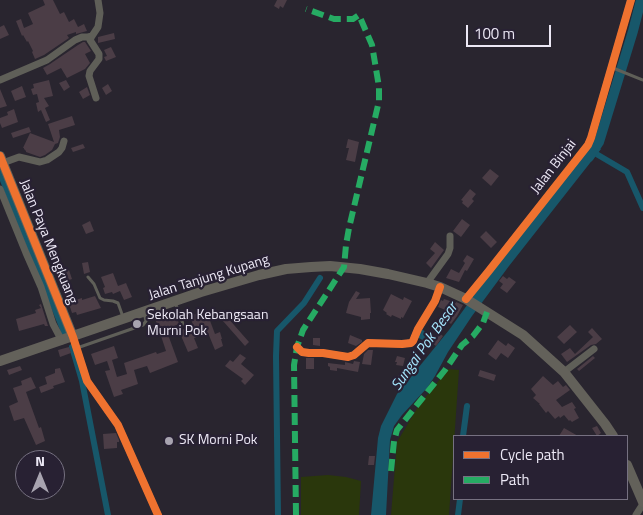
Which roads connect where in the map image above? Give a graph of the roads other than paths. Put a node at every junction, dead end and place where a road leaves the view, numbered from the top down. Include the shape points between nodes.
1 (98, 0) edge
2 (631, 0) edge
3 (92, 36) junction
4 (614, 69) junction
5 (0, 80) edge
6 (643, 80) edge
7 (96, 98) dead end
8 (64, 142) dead end
9 (1, 161) edge
10 (0, 189) edge
11 (450, 236) dead end
12 (88, 277) dead end
13 (427, 283) junction
14 (440, 287) junction
15 (466, 299) junction
16 (175, 302) junction
17 (144, 312) junction
18 (124, 319) junction
19 (183, 324) dead end
20 (73, 337) junction
21 (62, 340) junction
22 (297, 347) dead end
23 (76, 348) junction
24 (594, 349) dead end
25 (0, 361) edge
26 (564, 372) junction
27 (612, 435) edge
28 (628, 467) edge
29 (642, 499) edge
30 (158, 515) edge
31 (636, 515) edge

1 - 3 street via 98,28
2 - 4 street, Jalan Binjai
3 - 5 street via 75,40 46,60
3 - 7 street via 90,40 99,54 89,76
4 - 6 lane
4 - 15 street, Jalan Binjai via 588,145
8 - 9 street via 59,152 47,160 40,162 19,157
9 - 20 main road, Jalan Paya Mengkuang
10 - 21 street
11 - 13 street via 448,254
12 - 18 lane via 101,299 119,304
13 - 14 main road, Jalan Tanjung Kupang
13 - 16 main road, Jalan Tanjung Kupang via 360,269 311,267 259,275
14 - 15 main road, Jalan Tanjung Kupang
14 - 22 street via 411,343 368,343 348,357 302,352
15 - 26 main road, Jalan Tanjung Kupang via 523,335
16 - 17 main road, Jalan Tanjung Kupang
16 - 19 lane
17 - 18 main road, Jalan Tanjung Kupang
17 - 23 lane via 144,325
18 - 20 main road, Jalan Tanjung Kupang
20 - 21 main road, Jalan Tanjung Kupang
20 - 23 street
21 - 25 main road, Jalan Tanjung Kupang
23 - 30 street via 87,381 118,425
24 - 26 street
26 - 27 main road, Jalan Tanjung Kupang
28 - 29 main road
29 - 31 street

